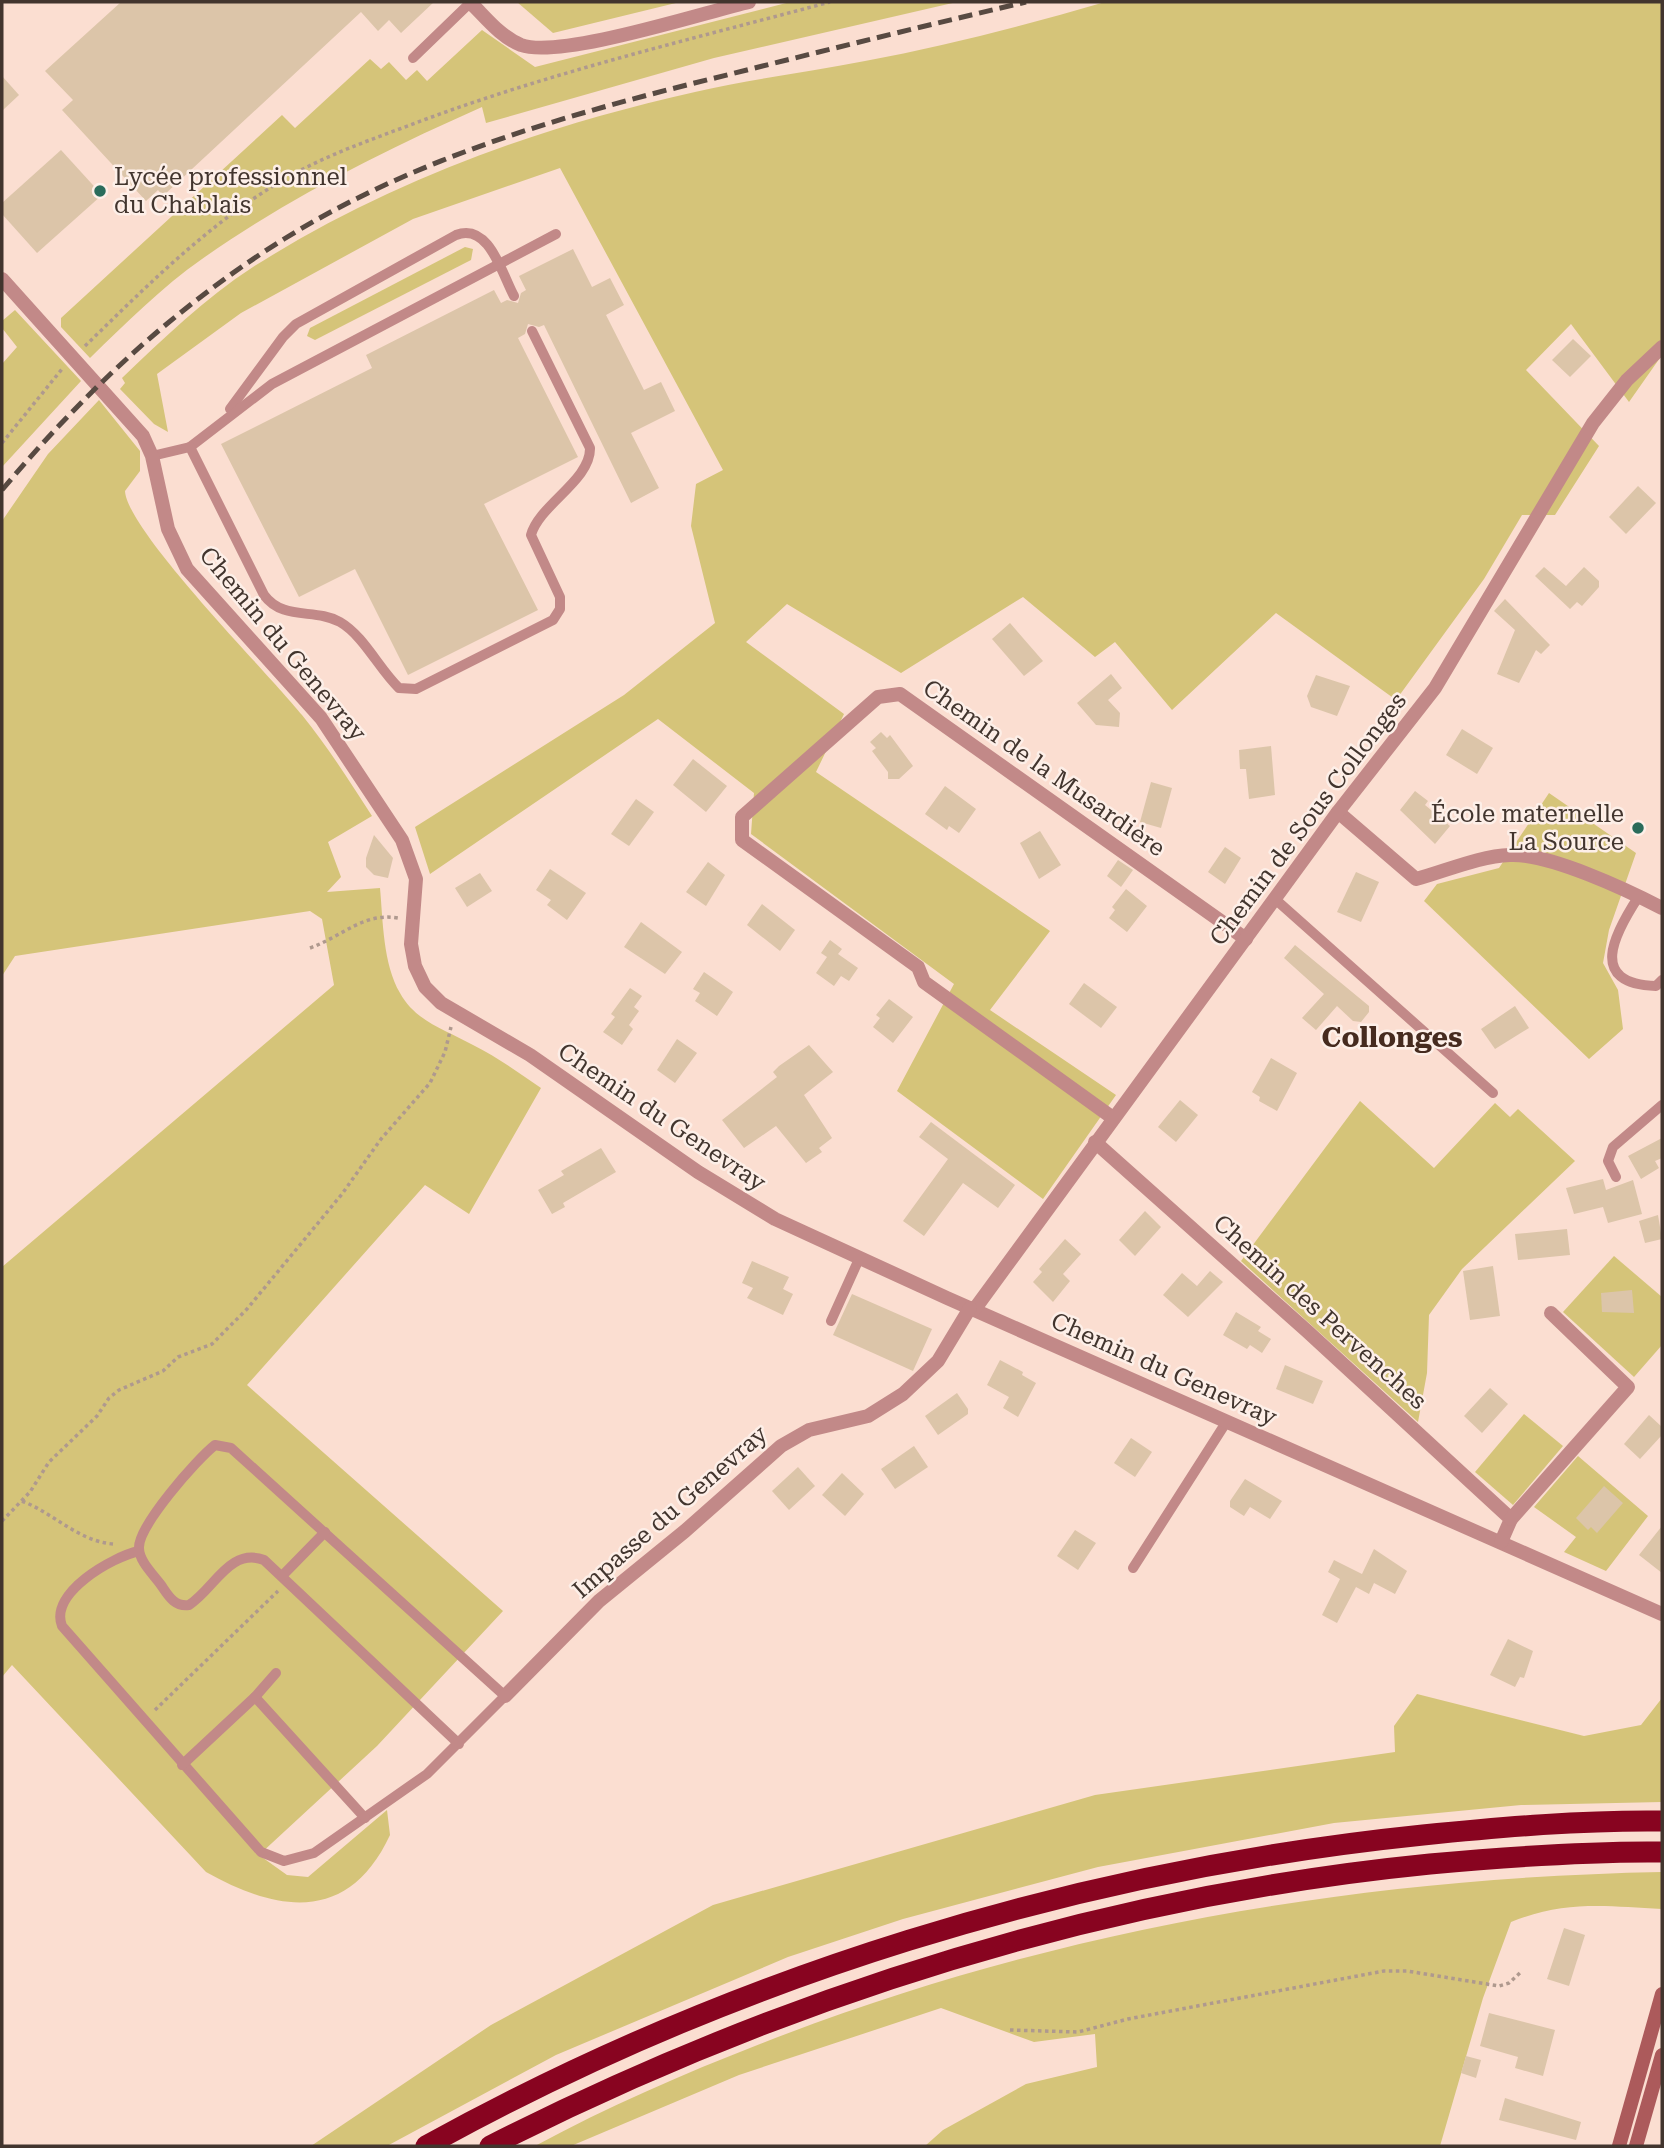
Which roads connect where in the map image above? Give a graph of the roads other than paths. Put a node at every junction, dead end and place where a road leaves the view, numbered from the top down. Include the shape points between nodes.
1 (749, 2) edge
2 (471, 3) edge
3 (413, 58) dead end
4 (556, 234) dead end
5 (498, 265) junction
6 (2, 279) edge
7 (514, 296) dead end
8 (531, 331) dead end
9 (1662, 346) edge
10 (222, 419) junction
11 (190, 447) junction
12 (152, 456) junction
13 (1338, 813) junction
14 (1639, 896) junction
15 (1275, 899) junction
16 (1662, 908) edge
17 (1247, 939) junction
18 (1662, 980) edge
19 (1493, 1093) dead end
20 (1662, 1105) edge
21 (1112, 1118) junction
22 (1095, 1142) junction
23 (1616, 1177) dead end
24 (859, 1259) junction
25 (972, 1309) junction
26 (1551, 1313) dead end
27 (831, 1321) dead end
28 (1227, 1421) junction
29 (1511, 1519) junction
30 (325, 1532) junction
31 (1502, 1542) junction
32 (139, 1551) junction
33 (1133, 1568) dead end
34 (285, 1579) junction
35 (1662, 1614) edge
36 (276, 1673) dead end
37 (505, 1696) junction
38 (255, 1697) junction
39 (459, 1744) junction
40 (182, 1765) junction
41 (365, 1818) junction
42 (1662, 1821) edge
43 (1662, 1852) edge
44 (1662, 1994) edge
45 (1647, 2046) junction
46 (1662, 2053) edge
47 (426, 2146) edge
48 (490, 2146) edge
49 (1619, 2146) edge
50 (1636, 2146) edge

1 - 2 street via 582,44 542,49 504,36
2 - 3 lane
4 - 5 lane
5 - 7 lane
5 - 10 lane via 295,370
5 - 10 lane via 484,239 462,233 316,313 283,337
6 - 12 street, Chemin du Genevray via 143,436
8 - 11 lane via 590,448 584,467 531,536 559,597 560,610 553,620 416,689 399,688 343,623 285,611 268,601
9 - 13 street, Chemin de Sous Collonges via 1593,423 1435,688
10 - 11 lane
11 - 12 lane
12 - 24 street, Chemin du Genevray via 168,529 187,569 321,718 394,827 414,868 412,956 432,995 530,1055 732,1194
13 - 14 street via 1416,879 1511,855 1539,858
13 - 15 street, Chemin de Sous Collonges
14 - 16 street
14 - 18 lane via 1615,934 1612,959 1618,974 1633,985 1656,986
15 - 17 street, Chemin de Sous Collonges
15 - 19 lane
17 - 21 street, Chemin de Sous Collonges
17 - 21 street, Chemin de la Musardière via 900,694 878,697 742,817 742,840 918,967 924,982
20 - 23 lane via 1613,1147 1608,1161
21 - 22 street, Chemin de Sous Collonges
22 - 25 street, Chemin de Sous Collonges
22 - 29 street, Chemin des Pervenches
24 - 25 street, Chemin du Genevray
24 - 27 lane
25 - 28 street, Chemin du Genevray
25 - 37 street, Impasse du Genevray via 938,1361 903,1394 868,1416 809,1430 774,1451 599,1601
26 - 29 street via 1628,1387
28 - 31 street, Chemin du Genevray
28 - 33 lane
29 - 31 street
30 - 32 lane via 221,1444 211,1448 168,1499 142,1534
30 - 34 lane
30 - 37 lane
31 - 35 street, Chemin du Genevray
32 - 34 lane via 173,1600 183,1606 194,1602 242,1558 264,1560
32 - 40 lane via 121,1557 76,1587 63,1600 60,1613 66,1632
34 - 39 lane
36 - 38 lane
37 - 39 lane
38 - 40 lane
38 - 41 lane
39 - 41 lane via 427,1774
40 - 41 lane via 248,1840 274,1859 305,1858
42 - 47 highway via 1472,1830 1270,1854 1001,1913 899,1942 728,2004 621,2049
43 - 48 highway via 1375,1870 1275,1884 1089,1921 922,1967 741,2030
44 - 45 main road
45 - 46 main road
45 - 49 main road
46 - 50 main road

